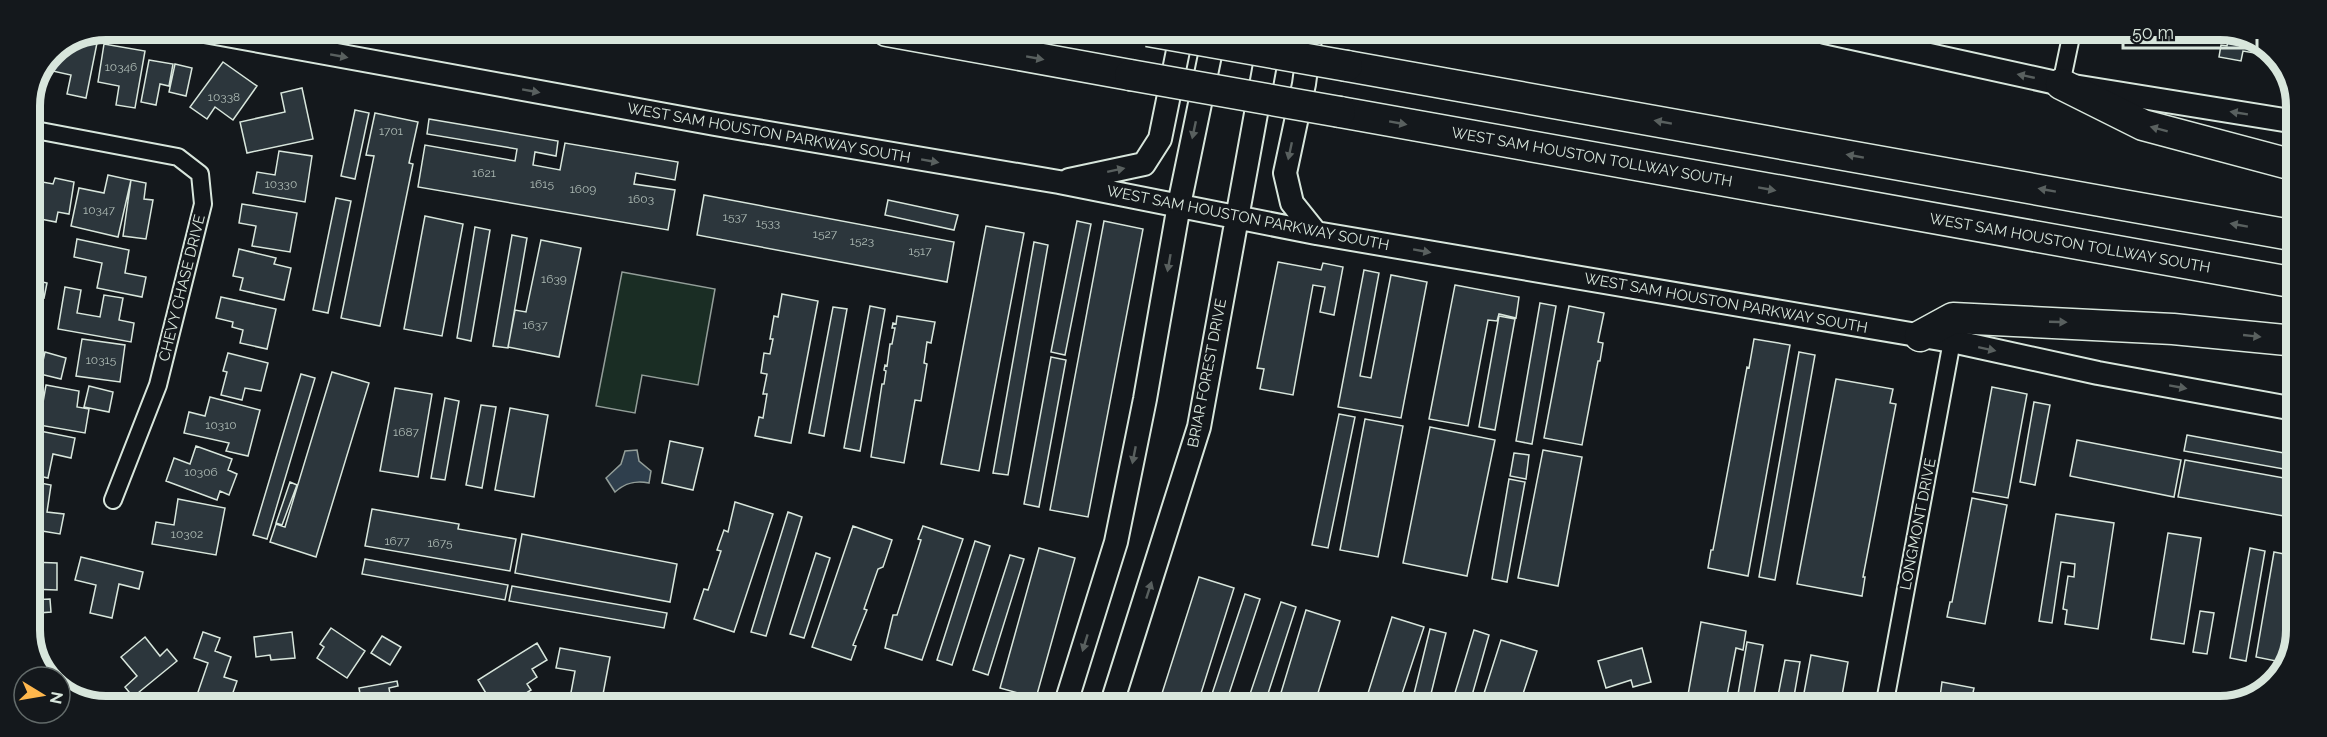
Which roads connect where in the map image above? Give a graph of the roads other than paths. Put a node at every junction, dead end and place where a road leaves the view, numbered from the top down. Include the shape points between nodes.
1 (254, 40) edge
2 (937, 40) edge
3 (1180, 40) edge
4 (1199, 40) edge
5 (1213, 40) edge
6 (1270, 40) edge
7 (1310, 40) edge
8 (1861, 40) edge
9 (2070, 40) edge
10 (2061, 84) junction
11 (2286, 120) edge
12 (40, 131) edge
13 (2286, 163) edge
14 (1059, 182) junction
15 (1179, 205) junction
16 (1237, 217) junction
17 (1316, 233) junction
18 (2286, 234) edge
19 (2286, 281) edge
20 (1920, 336) junction
21 (2286, 340) edge
22 (1952, 341) junction
23 (2286, 407) edge
24 (113, 500) dead end
25 (1068, 696) edge
26 (1114, 696) edge
27 (1886, 696) edge

1 -> 14 main road, WEST SAM HOUSTON PARKWAY SOUTH
2 -> 19 highway, WEST SAM HOUSTON TOLLWAY SOUTH, bridge
14 -> 3 main road via 1144,164 1160,139
18 -> 4 highway, bridge
5 -> 15 main road
6 - 16 main road, BRIAR FOREST DRIVE
7 -> 17 main road via 1285,173 1292,203
10 -> 8 main road
9 - 10 street
11 -> 10 main road
13 -> 10 highway via 2143,124
12 - 24 street, CHEVY CHASE DRIVE via 178,157 200,174 203,204 158,385
14 - 15 main road, WEST SAM HOUSTON PARKWAY SOUTH
15 - 16 main road, WEST SAM HOUSTON PARKWAY SOUTH
15 -> 25 main road via 1116,543
16 - 17 main road, WEST SAM HOUSTON PARKWAY SOUTH
26 -> 16 main road, BRIAR FOREST DRIVE via 1199,427
17 -> 20 main road, WEST SAM HOUSTON PARKWAY SOUTH
20 -> 21 highway via 1953,318 2162,328
20 - 22 main road, WEST SAM HOUSTON PARKWAY SOUTH
22 -> 23 main road, WEST SAM HOUSTON PARKWAY SOUTH
22 - 27 street, LONGMONT DRIVE

